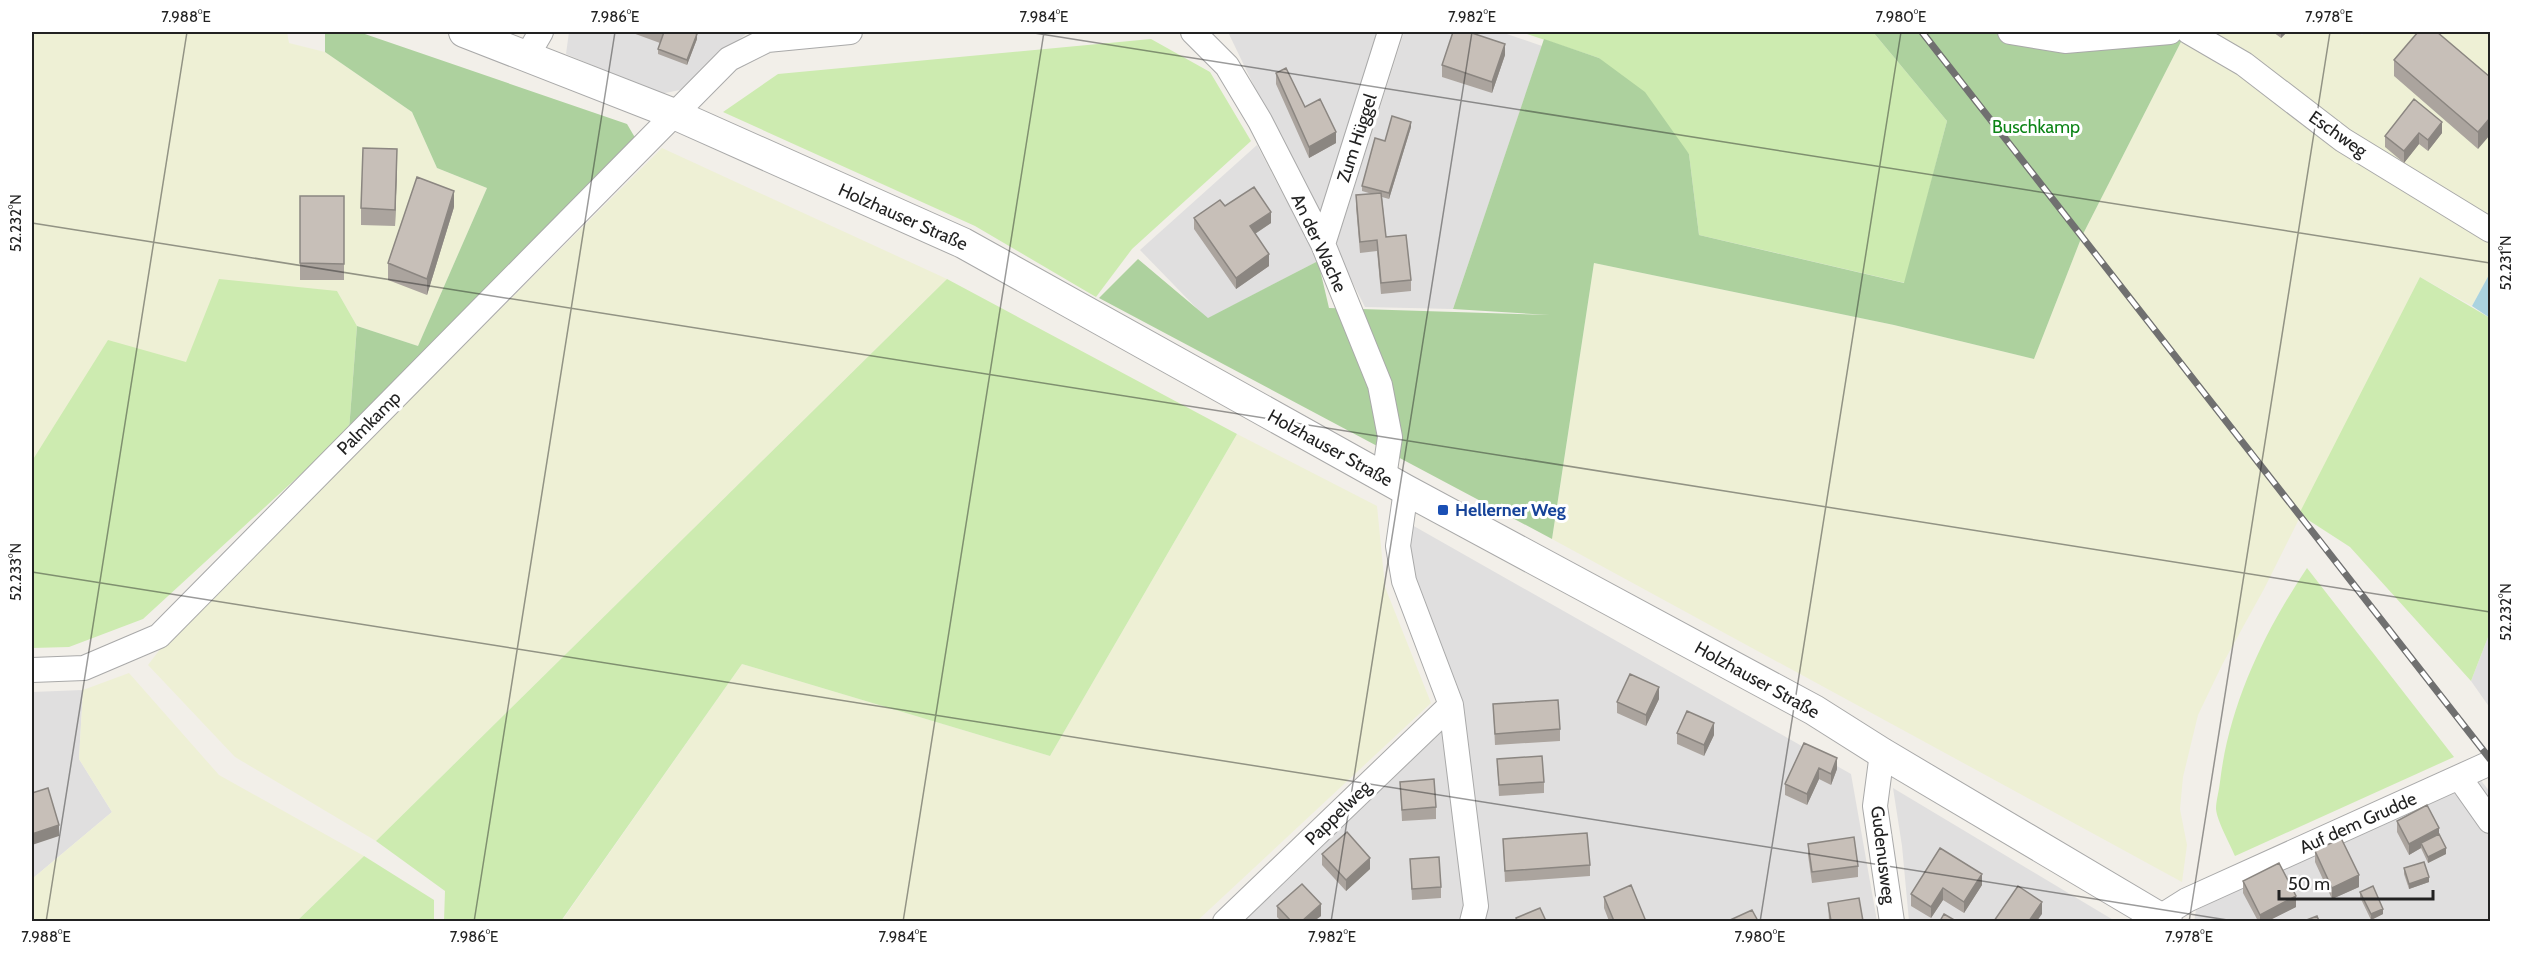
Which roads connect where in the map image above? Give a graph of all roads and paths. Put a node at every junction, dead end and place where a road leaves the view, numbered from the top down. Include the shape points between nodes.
1 (464, 32) edge
2 (850, 32) edge
3 (1193, 32) edge
4 (1390, 32) edge
5 (2010, 32) edge
6 (2170, 32) edge
7 (2189, 32) edge
8 (534, 44) edge
9 (674, 114) junction
10 (2490, 230) edge
11 (1323, 244) junction
12 (1395, 483) junction
13 (32, 670) edge
14 (1451, 705) junction
15 (1882, 753) junction
16 (2490, 763) edge
17 (2458, 777) junction
18 (2490, 821) edge
19 (1476, 916) edge
20 (2164, 919) edge
21 (1225, 921) edge
22 (1892, 921) edge

1 - 8 street, Holzhauser Straße
2 - 9 street via 766,40 729,59
3 - 11 street, An der Wache via 1227,66
4 - 11 street, Zum Hüggel
5 - 6 street via 2065,41
7 - 10 street, Eschweg via 2244,63 2343,140
8 - 9 street, Holzhauser Straße
9 - 12 street, Holzhauser Straße via 963,243
9 - 13 street, Palmkamp via 159,636 84,668
11 - 12 street, An der Wache via 1380,385
12 - 14 street via 1404,581
12 - 15 street, Holzhauser Straße via 1814,710
14 - 19 street
14 - 21 street, Pappelweg
15 - 20 street, Holzhauser Straße
15 - 22 street, Gudenusweg via 1875,806
16 - 17 street, Auf dem Grudde
17 - 18 street
17 - 20 street, Auf dem Grudde via 2187,900

